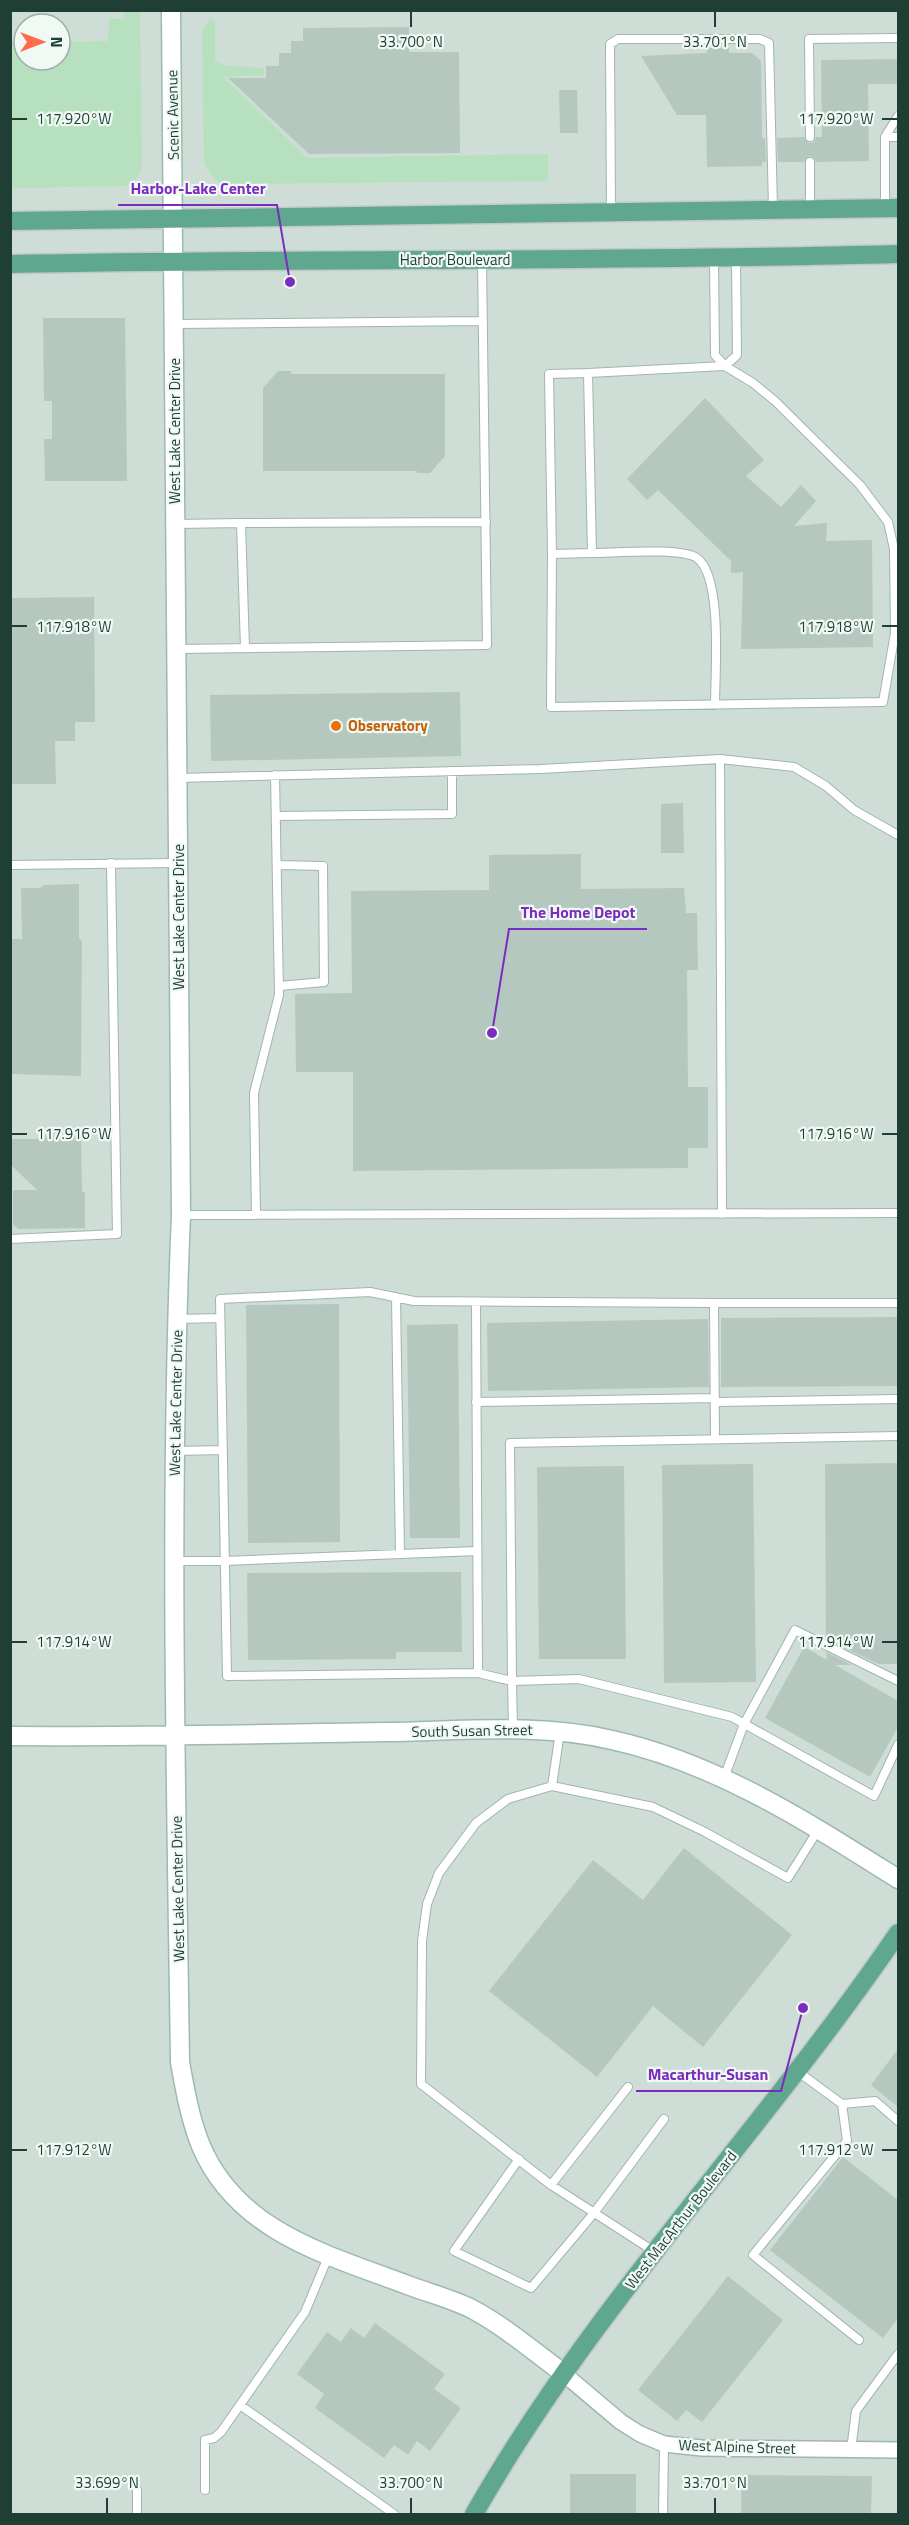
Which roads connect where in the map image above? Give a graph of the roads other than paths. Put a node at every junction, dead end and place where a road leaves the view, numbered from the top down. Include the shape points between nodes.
1 (171, 10) edge
2 (898, 38) edge
3 (898, 116) edge
4 (810, 137) dead end
5 (885, 137) junction
6 (898, 137) edge
7 (810, 162) dead end
8 (892, 208) edge
9 (773, 210) junction
10 (810, 210) junction
11 (611, 212) junction
12 (174, 220) junction
13 (10, 221) edge
14 (898, 254) edge
15 (714, 259) junction
16 (736, 259) junction
17 (174, 260) junction
18 (482, 260) junction
19 (10, 264) edge
20 (483, 321) junction
21 (175, 324) junction
22 (725, 366) junction
23 (588, 373) junction
24 (486, 522) junction
25 (241, 523) junction
26 (176, 524) junction
27 (592, 553) junction
28 (552, 554) junction
29 (897, 605) edge
30 (245, 648) junction
31 (177, 649) junction
32 (716, 705) junction
33 (720, 759) junction
34 (452, 771) junction
35 (275, 775) junction
36 (178, 778) junction
37 (276, 816) junction
38 (898, 835) edge
39 (111, 863) junction
40 (178, 863) junction
41 (10, 865) edge
42 (277, 866) junction
43 (279, 986) junction
44 (898, 1213) edge
45 (722, 1214) junction
46 (181, 1215) junction
47 (256, 1215) junction
48 (10, 1239) edge
49 (396, 1297) junction
50 (476, 1302) junction
51 (714, 1303) junction
52 (898, 1303) edge
53 (220, 1318) junction
54 (177, 1319) junction
55 (898, 1399) edge
56 (715, 1400) junction
57 (476, 1402) junction
58 (898, 1436) edge
59 (715, 1439) junction
60 (223, 1450) junction
61 (175, 1451) junction
62 (477, 1551) junction
63 (400, 1554) junction
64 (175, 1561) junction
65 (225, 1561) junction
66 (478, 1673) junction
67 (898, 1681) edge
68 (512, 1682) junction
69 (744, 1724) junction
70 (513, 1730) junction
71 (560, 1731) junction
72 (10, 1736) edge
73 (176, 1736) junction
74 (898, 1745) edge
75 (724, 1778) junction
76 (552, 1785) junction
77 (818, 1830) junction
78 (898, 1879) edge
79 (898, 1933) edge
80 (797, 2071) junction
81 (628, 2087) dead end
82 (842, 2104) junction
83 (664, 2119) dead end
84 (898, 2121) edge
85 (519, 2159) junction
86 (551, 2185) junction
87 (594, 2212) junction
88 (656, 2252) junction
89 (329, 2254) junction
90 (860, 2340) dead end
91 (898, 2354) edge
92 (563, 2373) junction
93 (240, 2405) junction
94 (664, 2444) junction
95 (851, 2450) junction
96 (898, 2450) edge
97 (136, 2490) dead end
98 (205, 2490) dead end
99 (136, 2514) edge
100 (394, 2514) edge
101 (474, 2514) edge
102 (663, 2514) edge

1 - 12 street, Scenic Avenue
2 - 4 lane via 809,39
3 - 5 lane
5 - 6 lane
5 - 8 lane
7 - 10 lane
8 - 10 main road
9 - 10 main road
9 - 11 main road
9 - 11 lane via 769,43 760,39 618,39 610,44
11 - 12 main road
12 - 13 main road
12 - 17 street, West Lake Center Drive
14 - 16 main road, Harbor Boulevard
15 - 16 main road, Harbor Boulevard
15 - 18 main road, Harbor Boulevard
15 - 22 lane via 715,355
16 - 22 lane via 737,355
17 - 18 main road, Harbor Boulevard
17 - 19 main road, Harbor Boulevard
17 - 21 street, West Lake Center Drive
18 - 20 lane
20 - 21 lane
20 - 24 lane
21 - 26 street, West Lake Center Drive
22 - 23 lane
22 - 29 lane via 775,401 880,510 892,533
23 - 27 lane
23 - 28 lane via 549,374
24 - 25 lane
24 - 30 lane via 487,645
25 - 26 lane
25 - 30 lane
26 - 31 street, West Lake Center Drive
27 - 28 lane
27 - 32 lane via 676,552 697,558 710,575 715,602
28 - 32 lane via 551,707
29 - 32 lane via 883,702
30 - 31 lane
31 - 36 street, West Lake Center Drive
33 - 34 lane
33 - 38 lane via 794,767 826,786 854,810
33 - 45 lane
34 - 35 lane
34 - 37 lane via 452,814
35 - 36 lane
35 - 37 lane
36 - 40 street, West Lake Center Drive
37 - 42 lane
39 - 40 lane
39 - 41 lane
39 - 48 lane via 117,1234
40 - 46 street, West Lake Center Drive
42 - 43 lane
42 - 43 lane via 323,867 324,982
43 - 47 lane via 254,1094
44 - 45 lane
45 - 47 lane
46 - 47 lane
46 - 54 street, West Lake Center Drive
49 - 50 lane
49 - 53 lane via 370,1292 220,1299
49 - 63 lane
50 - 51 lane
50 - 57 lane
51 - 52 lane
51 - 56 lane
53 - 54 lane
53 - 60 lane
54 - 61 street, West Lake Center Drive
55 - 56 lane
56 - 57 lane
56 - 59 lane
57 - 62 lane
58 - 59 lane
59 - 68 lane via 510,1443
60 - 61 lane
60 - 65 lane
61 - 64 street, West Lake Center Drive
62 - 63 lane
62 - 66 lane
63 - 65 lane
64 - 65 lane
64 - 73 street, West Lake Center Drive
65 - 66 lane via 227,1676
66 - 68 lane
67 - 69 lane via 795,1630
68 - 69 lane via 579,1679 732,1717
68 - 70 lane
69 - 74 lane via 874,1796
69 - 75 lane
70 - 71 street, South Susan Street
70 - 73 street, South Susan Street
71 - 75 street, South Susan Street via 665,1755
71 - 76 lane
72 - 73 street, South Susan Street
73 - 89 street, West Lake Center Drive via 180,2062 188,2107 201,2146 238,2201 264,2224
75 - 77 street, South Susan Street
76 - 77 lane via 653,1807 788,1878
76 - 85 lane via 508,1799 476,1823 439,1873 427,1904 422,1941 421,2084
77 - 78 street, South Susan Street
79 - 80 main road, West MacArthur Boulevard
80 - 82 lane
80 - 88 main road, West MacArthur Boulevard
81 - 86 lane
82 - 84 lane via 875,2101
82 - 90 lane via 847,2141 753,2255
83 - 87 lane
85 - 86 lane
85 - 87 lane via 454,2251 531,2288
86 - 87 lane
87 - 88 lane
88 - 92 main road, West MacArthur Boulevard
89 - 92 street, West Lake Center Drive via 469,2307
89 - 93 lane via 304,2312
91 - 95 lane via 856,2410
92 - 94 street, West Alpine Street via 621,2422
92 - 101 main road, West MacArthur Boulevard
93 - 98 lane via 214,2439 205,2440
93 - 100 lane
94 - 95 street, West Alpine Street
94 - 102 lane
95 - 96 street, West Alpine Street
97 - 99 lane

